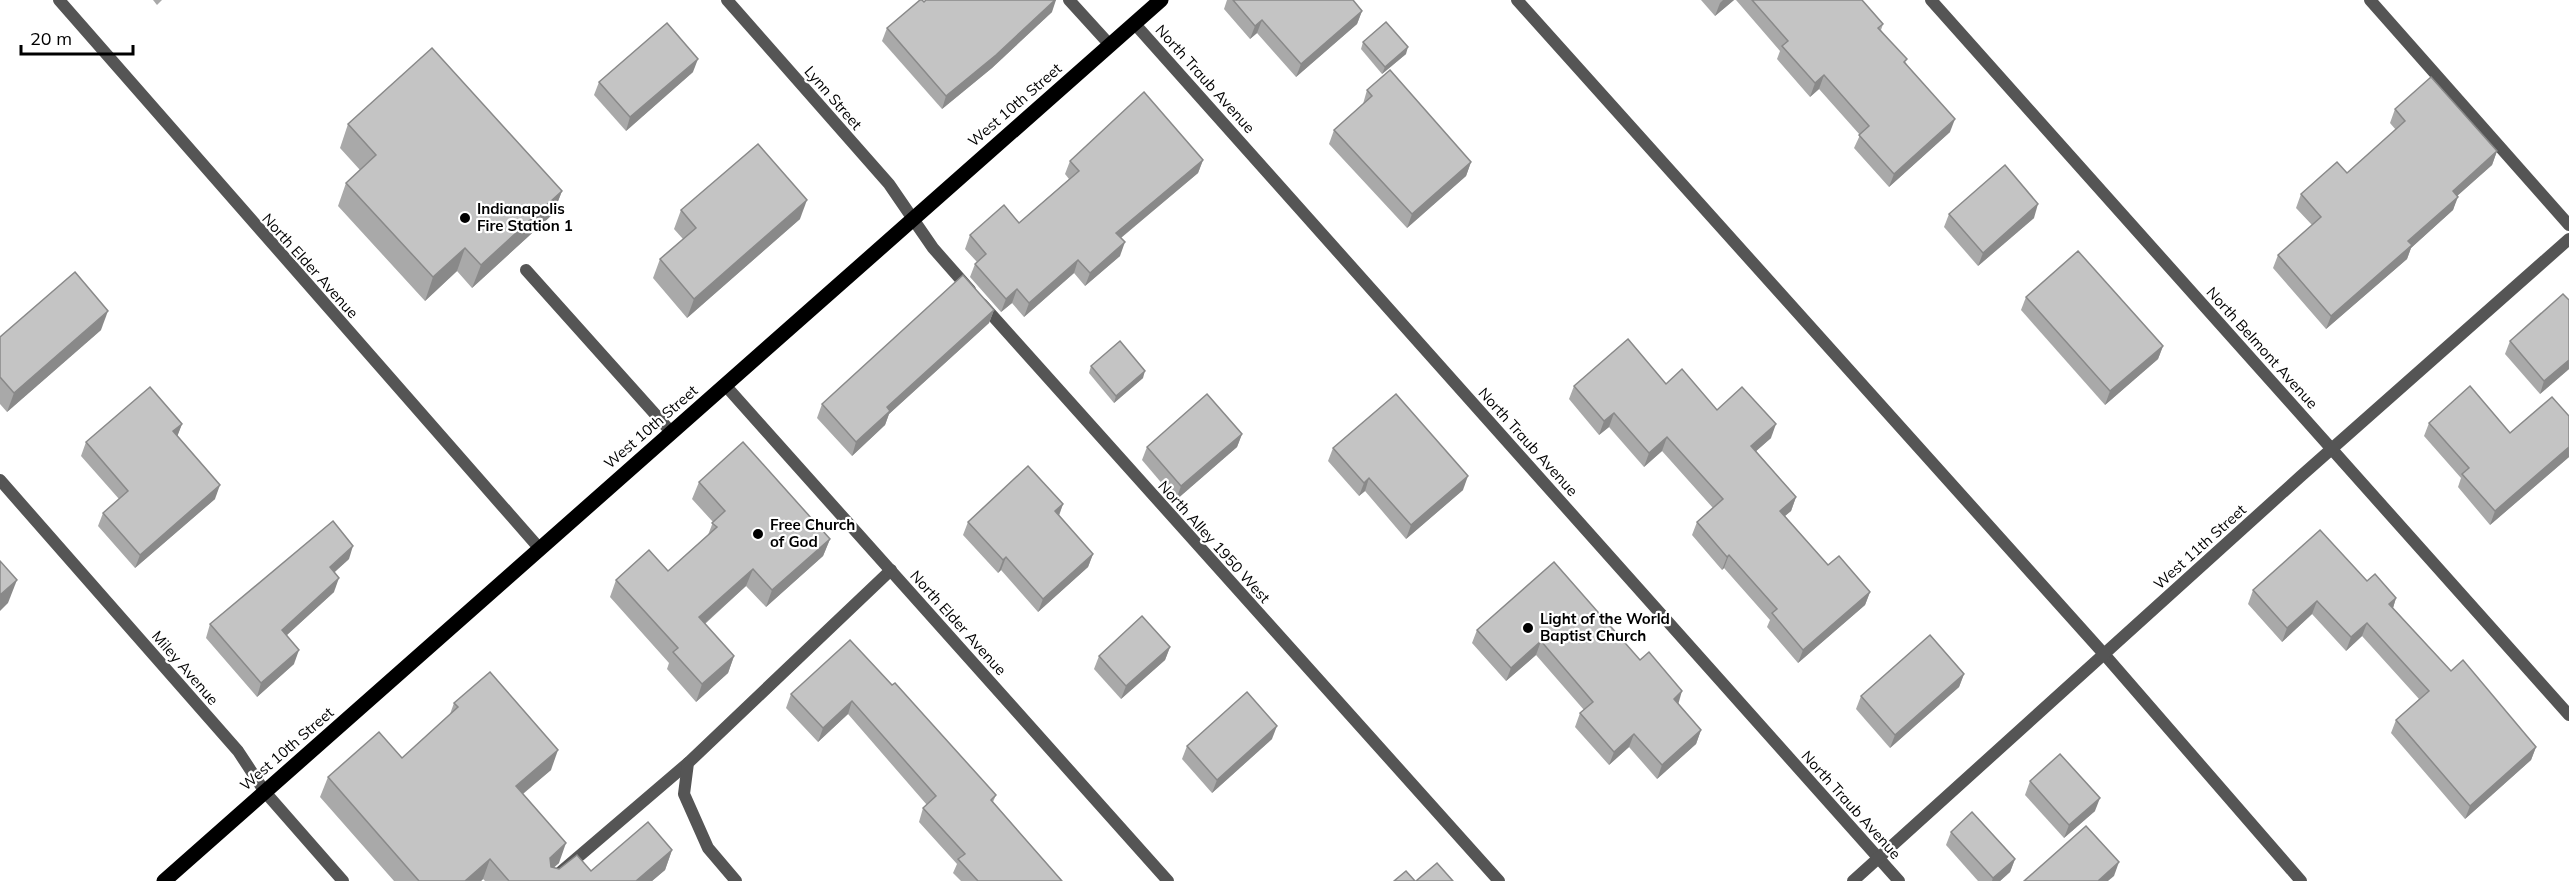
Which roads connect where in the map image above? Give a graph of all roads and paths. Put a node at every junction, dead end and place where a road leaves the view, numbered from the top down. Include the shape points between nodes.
1 (59, 0) edge
2 (727, 0) edge
3 (1069, 0) edge
4 (1161, 0) edge
5 (1517, 0) edge
6 (1931, 0) edge
7 (2370, 0) edge
8 (1134, 23) junction
9 (1110, 45) junction
10 (913, 219) junction
11 (2569, 225) edge
12 (2569, 238) edge
13 (526, 270) dead end
14 (725, 386) junction
15 (672, 432) junction
16 (2331, 448) junction
17 (0, 480) edge
18 (540, 549) junction
19 (891, 570) junction
20 (2104, 654) junction
21 (2569, 715) edge
22 (688, 763) junction
23 (265, 792) junction
24 (1879, 858) junction
25 (164, 881) edge
26 (343, 881) edge
27 (550, 881) edge
28 (736, 881) edge
29 (1168, 881) edge
30 (1499, 881) edge
31 (1853, 881) edge
32 (1899, 881) edge
33 (2301, 881) edge

1 - 18 street, North Elder Avenue
2 - 10 street, Lynn Street via 888,184
3 - 9 street
4 - 8 main road, West 10th Street
5 - 20 street
6 - 16 street, North Belmont Avenue
7 - 11 street
8 - 9 main road, West 10th Street
8 - 24 street, North Traub Avenue
9 - 10 main road, West 10th Street
10 - 14 main road, West 10th Street
10 - 30 street, North Alley 1950 West via 948,266
12 - 16 street, West 11th Street
13 - 15 street
14 - 15 main road, West 10th Street
14 - 19 street, North Elder Avenue
15 - 18 main road, West 10th Street
16 - 20 street, West 11th Street
16 - 21 street, North Belmont Avenue
17 - 23 street, Miley Avenue via 238,751
18 - 23 main road, West 10th Street
19 - 22 street
19 - 29 street, North Elder Avenue
20 - 24 street, West 11th Street
20 - 33 street
22 - 27 street
22 - 28 street via 684,794 708,848
23 - 25 main road, West 10th Street
23 - 26 street, Miley Avenue
24 - 31 street, West 11th Street
24 - 32 street, North Traub Avenue

